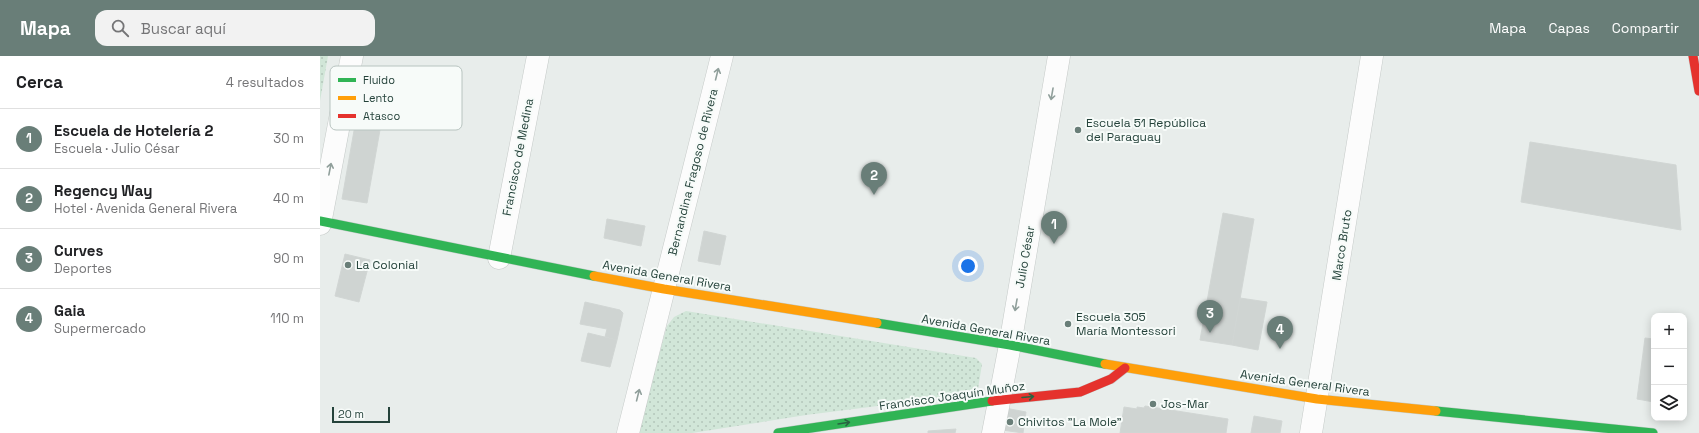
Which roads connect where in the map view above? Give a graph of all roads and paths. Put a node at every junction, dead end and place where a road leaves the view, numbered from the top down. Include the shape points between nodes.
1 (352, 56) edge
2 (538, 56) edge
3 (722, 56) edge
4 (1059, 56) edge
5 (1372, 56) edge
6 (1693, 56) edge
7 (350, 66) edge
8 (1699, 90) edge
9 (338, 130) edge
10 (320, 222) edge
11 (499, 258) junction
12 (664, 289) junction
13 (1010, 345) junction
14 (1125, 368) junction
15 (1318, 399) junction
16 (998, 400) junction
17 (628, 433) edge
18 (778, 433) edge
19 (993, 433) edge
20 (1311, 433) edge
21 (1653, 433) edge

7 -> 1 street
2 - 11 street, Francisco de Medina
12 -> 3 street, Bernandina Fragoso de Rivera
4 -> 13 street, Julio César
5 - 15 street, Marco Bruto
6 - 8 main road
10 -> 9 street
10 - 11 main road, Avenida General Rivera
11 - 12 main road, Avenida General Rivera
12 - 13 main road, Avenida General Rivera
17 -> 12 street, Bernandina Fragoso de Rivera
13 - 14 main road, Avenida General Rivera
13 - 16 street, Julio César
14 - 15 main road, Avenida General Rivera
16 -> 14 main road, Francisco Joaquín Muñoz via 1080,392 1111,379
15 - 20 street, Marco Bruto
15 - 21 main road, Avenida General Rivera
18 -> 16 main road, Francisco Joaquín Muñoz
16 - 19 street, Julio César

